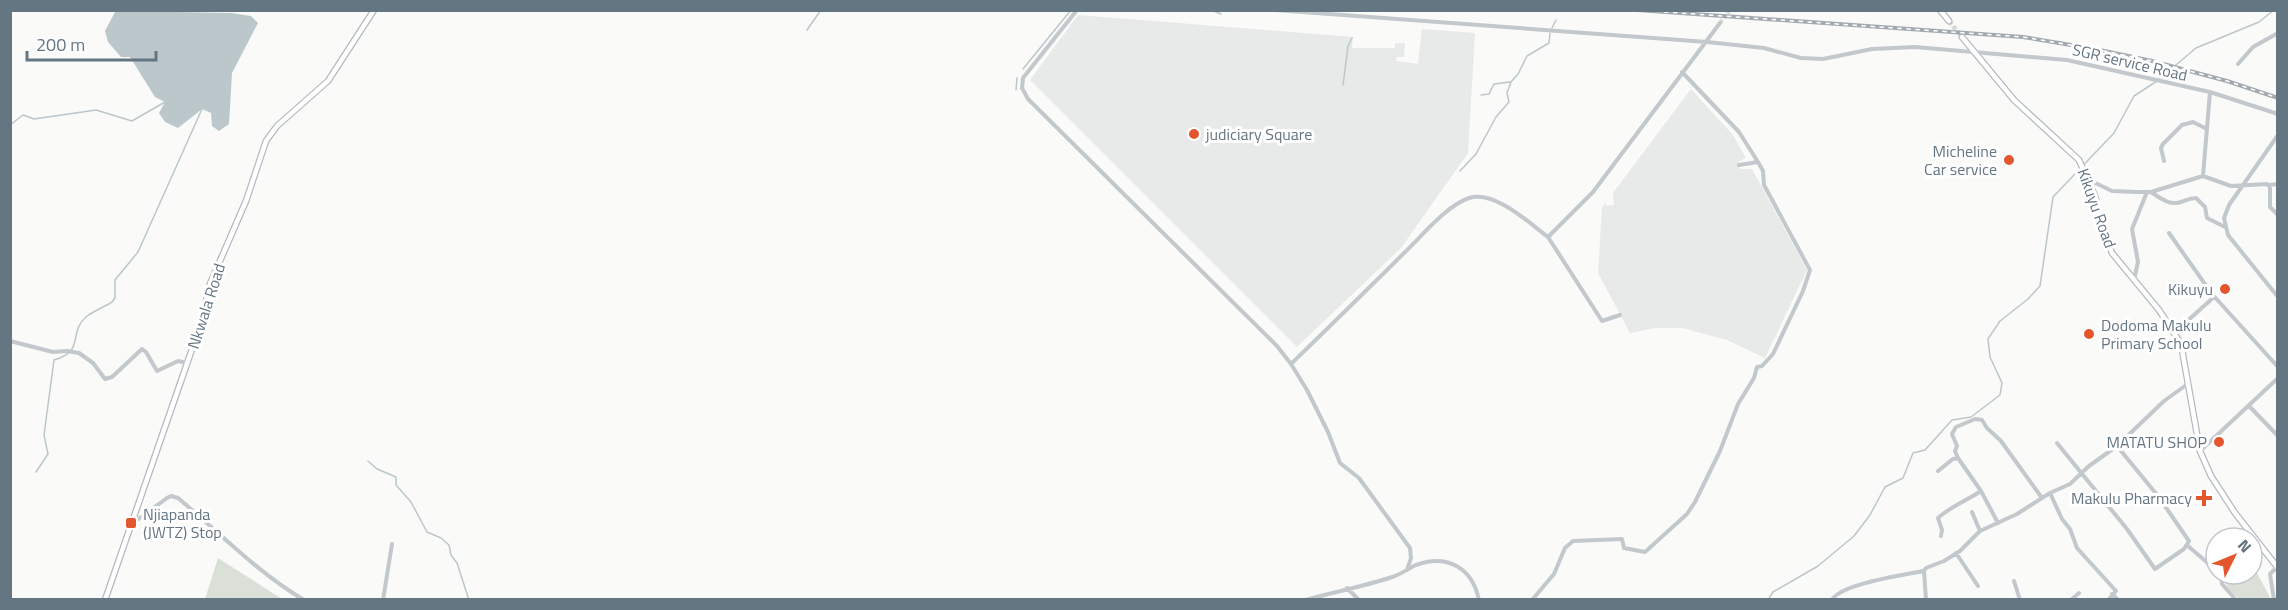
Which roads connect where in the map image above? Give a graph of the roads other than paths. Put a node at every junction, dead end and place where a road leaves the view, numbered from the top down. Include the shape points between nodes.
1 (374, 10) edge
2 (1077, 10) edge
3 (1275, 10) edge
4 (1940, 10) edge
5 (1949, 21) tunnel mouth
6 (1720, 22) tunnel mouth
7 (2277, 33) edge
8 (1962, 37) tunnel mouth
9 (1707, 42) junction
10 (1973, 51) junction
11 (2238, 63) dead end
12 (1682, 72) junction
13 (2210, 92) junction
14 (2277, 114) edge
15 (2205, 128) junction
16 (2277, 135) edge
17 (2164, 161) dead end
18 (1758, 162) junction
19 (1739, 165) dead end
20 (2203, 176) junction
21 (2089, 180) junction
22 (2277, 184) edge
23 (2244, 185) junction
24 (2269, 185) junction
25 (2149, 192) junction
26 (2277, 215) edge
27 (2226, 227) junction
28 (2169, 233) dead end
29 (1548, 237) junction
30 (2134, 280) junction
31 (2214, 297) junction
32 (2277, 297) edge
33 (1620, 315) dead end
34 (2171, 327) junction
35 (10, 340) edge
36 (187, 363) junction
37 (1291, 364) junction
38 (2277, 367) edge
39 (2277, 378) edge
40 (2189, 383) junction
41 (2249, 406) junction
42 (2277, 436) edge
43 (2057, 443) dead end
44 (2117, 446) junction
45 (2200, 451) junction
46 (1958, 458) junction
47 (1938, 471) dead end
48 (2082, 472) junction
49 (1981, 491) junction
50 (2050, 493) junction
51 (2042, 498) junction
52 (1972, 512) dead end
53 (132, 523) junction
54 (1998, 524) junction
55 (2243, 526) edge
56 (1980, 531) junction
57 (1941, 536) dead end
58 (392, 544) dead end
59 (2187, 546) junction
60 (2264, 552) edge
61 (1956, 553) junction
62 (2204, 560) edge
63 (2276, 564) edge
64 (1407, 570) junction
65 (1923, 571) junction
66 (2013, 581) dead end
67 (1978, 586) dead end
68 (2224, 586) edge
69 (1346, 588) junction
70 (2079, 593) dead end
71 (2112, 594) junction
72 (1321, 598) edge
73 (105, 600) edge
74 (304, 600) edge
75 (383, 600) edge
76 (1305, 600) edge
77 (1359, 600) edge
78 (1479, 600) edge
79 (1532, 600) edge
80 (1832, 600) edge
81 (1926, 600) edge
82 (2022, 600) edge
83 (2071, 600) edge
84 (2108, 600) edge
85 (2118, 600) edge
86 (2236, 600) edge
87 (2274, 600) edge

1 - 36 street, Nkwala Road via 328,81 277,126 266,141 246,201 210,284
2 - 37 street via 1023,78 1022,88 1028,99
3 - 9 street, SGR service Road
4 - 5 street
6 - 9 street
7 - 11 street via 2256,45
8 - 10 street, Kikuyu Road
9 - 10 street, SGR service Road via 1823,59 1872,49
9 - 12 street
10 - 13 street, SGR service Road via 2067,60
10 - 21 street, Kikuyu Road via 2014,100 2079,160
12 - 18 street via 1739,132
12 - 29 street via 1593,192
13 - 14 street, SGR service Road
13 - 15 street
15 - 17 street via 2193,122 2182,125 2161,148
15 - 20 street
16 - 23 street
18 - 19 street
18 - 79 street via 1764,185 1810,270 1773,354 1757,367 1687,514 1645,552 1624,548 1622,539 1573,541 1565,548 1554,574
20 - 23 street via 2228,185
20 - 25 street
21 - 25 street via 2112,191
21 - 30 street, Kikuyu Road via 2107,242
22 - 24 street
23 - 24 street
23 - 27 street via 2225,213
24 - 26 street via 2270,207
25 - 27 street via 2178,204 2196,198 2205,207 2207,218
25 - 30 street via 2132,229 2138,262
27 - 32 street via 2228,235
28 - 31 street
29 - 33 street via 1602,321
29 - 37 street via 1503,203 1486,197 1470,198 1454,206 1428,230
30 - 34 street, Kikuyu Road
31 - 34 street via 2185,323
31 - 38 street
34 - 40 street, Kikuyu Road via 2181,344
35 - 36 street via 53,352 79,354 93,363 105,379 142,350 157,370 178,361
36 - 53 street, Nkwala Road
37 - 64 street via 1340,463 1359,478 1410,548
39 - 41 street
40 - 44 street
40 - 45 street, Kikuyu Road
41 - 42 street
41 - 45 street
43 - 48 street
44 - 48 street
44 - 59 street via 2181,528 2189,541
45 - 55 street, Kikuyu Road via 2220,492
46 - 47 street
46 - 49 street
46 - 51 street via 1952,434 1956,427 1982,420
48 - 50 street via 2070,484
48 - 59 street via 2155,569
49 - 54 street
49 - 57 street via 1951,506 1938,518
50 - 51 street
50 - 71 street via 2077,548 2116,591
51 - 54 street
52 - 56 street
53 - 73 street, Nkwala Road
53 - 74 street via 167,498 178,498 238,551
54 - 56 street
56 - 61 street
58 - 75 street
59 - 62 street
60 - 63 street, Kikuyu Road
61 - 65 street
61 - 67 street
63 - 87 street via 2270,574
64 - 69 street
64 - 78 street via 1431,561 1452,563 1476,589
65 - 80 street via 1840,591
65 - 81 street
66 - 82 street
68 - 86 street
69 - 72 street
69 - 77 street
70 - 83 street
71 - 84 street
71 - 85 street
72 - 76 street

